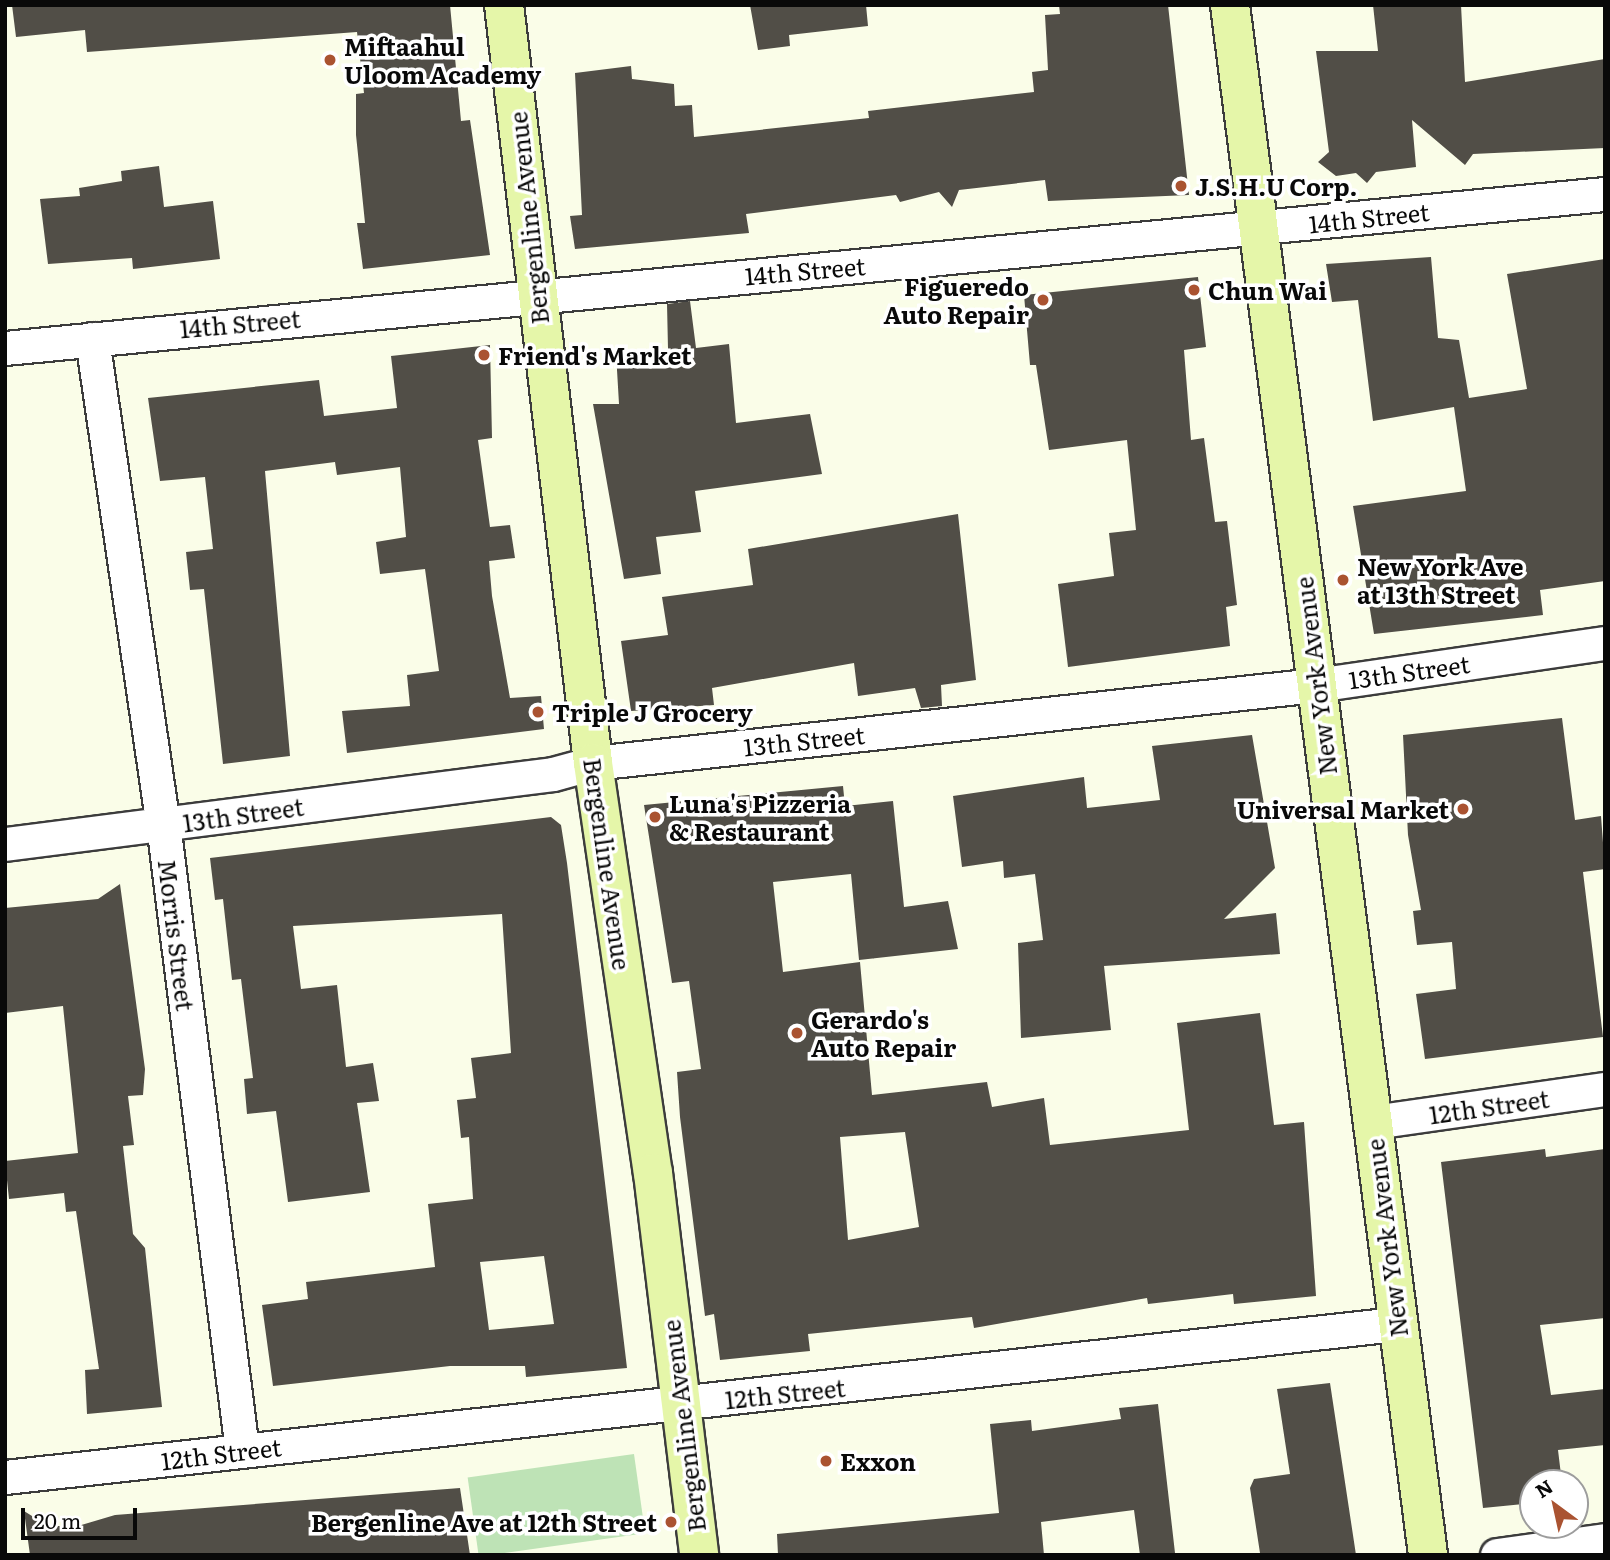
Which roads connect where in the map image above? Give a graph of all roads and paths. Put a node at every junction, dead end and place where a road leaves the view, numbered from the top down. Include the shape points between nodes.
1 (504, 5) edge
2 (1230, 5) edge
3 (1605, 194) edge
4 (1258, 228) junction
5 (538, 296) junction
6 (92, 339) junction
7 (5, 348) edge
8 (1605, 643) edge
9 (1316, 685) junction
10 (593, 763) junction
11 (163, 824) junction
12 (5, 844) edge
13 (1605, 1090) edge
14 (1373, 1122) junction
15 (1396, 1324) junction
16 (679, 1404) junction
17 (242, 1450) junction
18 (5, 1477) edge
19 (1605, 1540) edge
20 (699, 1555) edge
21 (1428, 1555) edge
22 (1497, 1555) edge

1 - 5 street, Bergenline Avenue
2 - 4 street, New York Avenue
3 - 4 street, 14th Street
4 - 5 street, 14th Street
4 - 9 street, New York Avenue
5 - 6 street, 14th Street
5 - 10 street, Bergenline Avenue
6 - 7 street, 14th Street
6 - 11 street, Morris Street
8 - 9 street, 13th Street
9 - 10 street, 13th Street
9 - 14 street, New York Avenue
10 - 11 street, 13th Street
10 - 16 street, Bergenline Avenue
11 - 12 street, 13th Street
11 - 17 street, Morris Street
13 - 14 street, 12th Street
14 - 15 street, New York Avenue
15 - 16 street, 12th Street
15 - 21 street, New York Avenue
16 - 17 street, 12th Street
16 - 20 street, Bergenline Avenue
17 - 18 street, 12th Street
19 - 22 street

